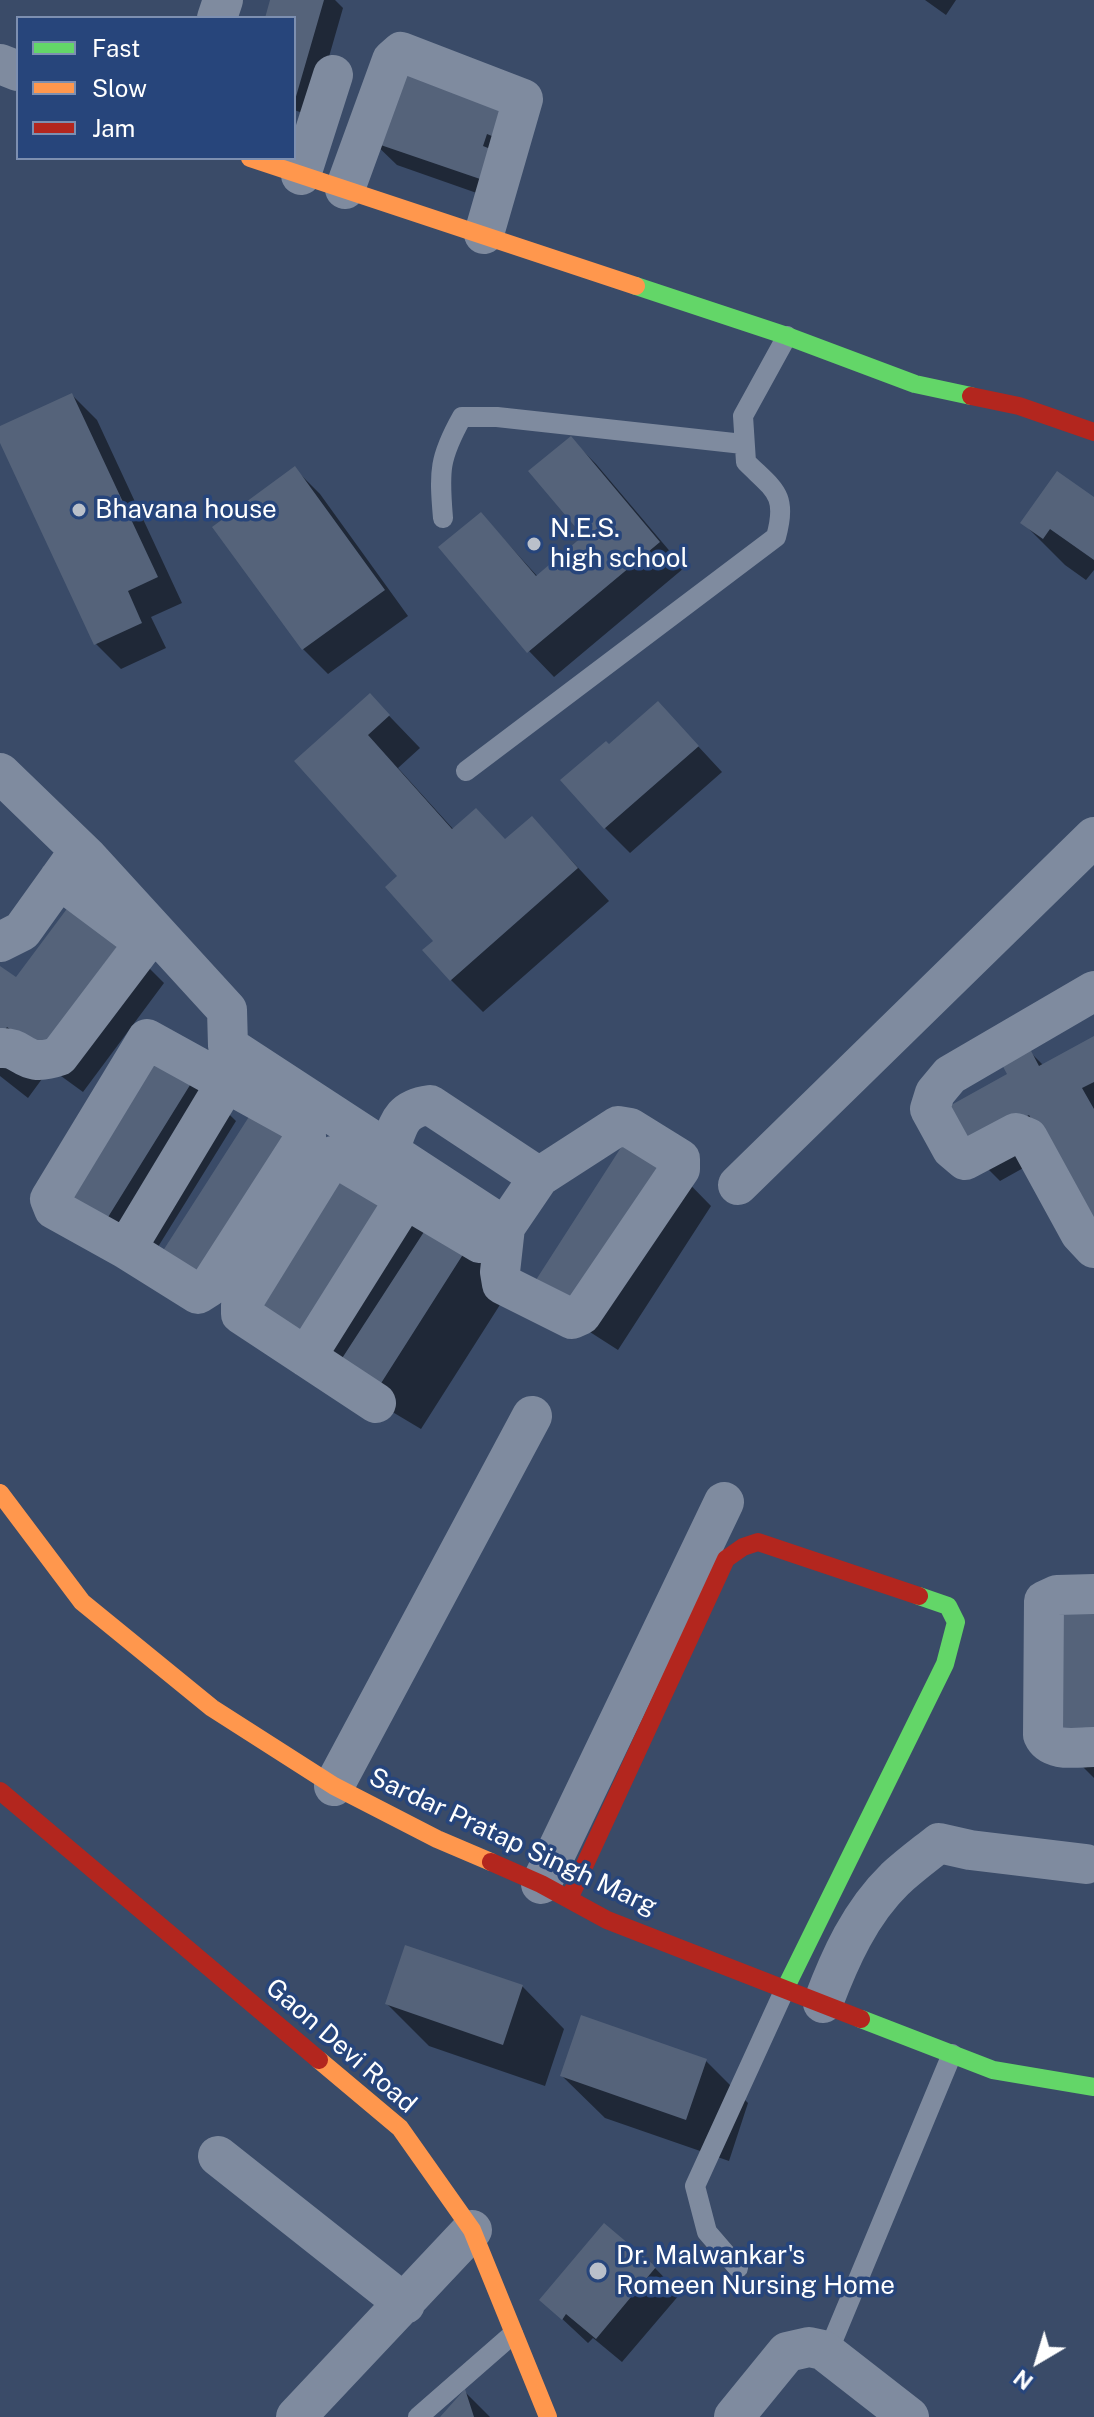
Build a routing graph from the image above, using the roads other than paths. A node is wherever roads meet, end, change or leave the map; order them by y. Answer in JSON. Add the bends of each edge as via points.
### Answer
{"nodes":[{"id":1,"x":333,"y":75,"type":"dead end"},
{"id":2,"x":256,"y":160,"type":"edge"},
{"id":3,"x":301,"y":175,"type":"junction"},
{"id":4,"x":345,"y":189,"type":"junction"},
{"id":5,"x":484,"y":234,"type":"junction"},
{"id":6,"x":787,"y":336,"type":"junction"},
{"id":7,"x":1091,"y":425,"type":"edge"},
{"id":8,"x":743,"y":444,"type":"junction"},
{"id":9,"x":443,"y":518,"type":"dead end"},
{"id":10,"x":466,"y":771,"type":"dead end"},
{"id":11,"x":0,"y":773,"type":"edge"},
{"id":12,"x":1094,"y":837,"type":"edge"},
{"id":13,"x":69,"y":865,"type":"junction"},
{"id":14,"x":0,"y":942,"type":"edge"},
{"id":15,"x":1094,"y":991,"type":"edge"},
{"id":16,"x":0,"y":1048,"type":"edge"},
{"id":17,"x":227,"y":1064,"type":"junction"},
{"id":18,"x":389,"y":1151,"type":"junction"},
{"id":19,"x":539,"y":1177,"type":"junction"},
{"id":20,"x":413,"y":1185,"type":"junction"},
{"id":21,"x":738,"y":1185,"type":"dead end"},
{"id":22,"x":492,"y":1235,"type":"junction"},
{"id":23,"x":1094,"y":1248,"type":"edge"},
{"id":24,"x":126,"y":1249,"type":"junction"},
{"id":25,"x":306,"y":1357,"type":"junction"},
{"id":26,"x":376,"y":1403,"type":"dead end"},
{"id":27,"x":532,"y":1416,"type":"dead end"},
{"id":28,"x":0,"y":1493,"type":"edge"},
{"id":29,"x":724,"y":1502,"type":"dead end"},
{"id":30,"x":1094,"y":1594,"type":"edge"},
{"id":31,"x":1094,"y":1747,"type":"edge"},
{"id":32,"x":334,"y":1786,"type":"junction"},
{"id":33,"x":0,"y":1791,"type":"edge"},
{"id":34,"x":1086,"y":1864,"type":"dead end"},
{"id":35,"x":555,"y":1892,"type":"junction"},
{"id":36,"x":884,"y":1934,"type":"dead end"},
{"id":37,"x":785,"y":1989,"type":"junction"},
{"id":38,"x":834,"y":2008,"type":"junction"},
{"id":39,"x":952,"y":2054,"type":"junction"},
{"id":40,"x":1094,"y":2087,"type":"edge"},
{"id":41,"x":218,"y":2156,"type":"dead end"},
{"id":42,"x":472,"y":2230,"type":"junction"},
{"id":43,"x":738,"y":2268,"type":"dead end"},
{"id":44,"x":405,"y":2304,"type":"junction"},
{"id":45,"x":513,"y":2334,"type":"junction"},
{"id":46,"x":833,"y":2340,"type":"dead end"},
{"id":47,"x":296,"y":2417,"type":"edge"},
{"id":48,"x":418,"y":2417,"type":"edge"},
{"id":49,"x":548,"y":2417,"type":"edge"},
{"id":50,"x":734,"y":2417,"type":"edge"},
{"id":51,"x":909,"y":2417,"type":"edge"}],
"edges":[{"from":1,"to":3,"type":"street"},
{"from":2,"to":3,"type":"street"},
{"from":3,"to":4,"type":"street"},
{"from":4,"to":5,"type":"street"},
{"from":4,"to":5,"type":"street","via":[[392,60],[401,52],[523,99]]},
{"from":5,"to":6,"type":"street"},
{"from":6,"to":7,"type":"street","via":[[915,384]]},
{"from":6,"to":8,"type":"lane","via":[[743,416]]},
{"from":8,"to":9,"type":"lane","via":[[462,417],[445,449],[440,482]]},
{"from":8,"to":10,"type":"lane","via":[[746,462],[778,494],[782,515],[776,537]]},
{"from":11,"to":13,"type":"street"},
{"from":12,"to":21,"type":"street"},
{"from":13,"to":14,"type":"street","via":[[22,931]]},
{"from":13,"to":16,"type":"street","via":[[143,945],[59,1056],[29,1060]]},
{"from":13,"to":17,"type":"street","via":[[227,1010]]},
{"from":15,"to":23,"type":"street","via":[[950,1075],[930,1109],[952,1149],[965,1160],[1016,1133],[1028,1138],[1080,1233]]},
{"from":17,"to":18,"type":"street"},
{"from":17,"to":24,"type":"street"},
{"from":17,"to":24,"type":"street","via":[[147,1039],[50,1199],[54,1209]]},
{"from":17,"to":24,"type":"street","via":[[301,1124],[306,1136],[209,1287],[198,1294]]},
{"from":18,"to":19,"type":"street","via":[[402,1117],[413,1107],[430,1105]]},
{"from":18,"to":20,"type":"street"},
{"from":19,"to":22,"type":"street"},
{"from":19,"to":22,"type":"street","via":[[618,1126],[680,1159],[673,1182],[581,1315],[572,1319],[502,1284]]},
{"from":20,"to":22,"type":"street"},
{"from":20,"to":25,"type":"street"},
{"from":20,"to":25,"type":"street","via":[[333,1156],[241,1305],[241,1314]]},
{"from":25,"to":26,"type":"street"},
{"from":27,"to":32,"type":"street"},
{"from":28,"to":32,"type":"street","name":"Sardar Pratap Singh Marg","via":[[82,1602],[212,1708]]},
{"from":29,"to":35,"type":"street"},
{"from":30,"to":31,"type":"street","via":[[1057,1595],[1044,1601],[1043,1720],[1043,1735],[1056,1747]]},
{"from":32,"to":35,"type":"street","name":"Sardar Pratap Singh Marg"},
{"from":33,"to":42,"type":"street","name":"Gaon Devi Road","via":[[400,2128]]},
{"from":34,"to":38,"type":"street","via":[[939,1843],[894,1880],[859,1925],[837,1967]]},
{"from":35,"to":37,"type":"street","name":"Sardar Pratap Singh Marg","via":[[607,1920]]},
{"from":35,"to":37,"type":"street","via":[[726,1559],[758,1542],[948,1606],[956,1622],[945,1664]]},
{"from":36,"to":38,"type":"street"},
{"from":37,"to":38,"type":"street","name":"Sardar Pratap Singh Marg"},
{"from":37,"to":43,"type":"lane","via":[[695,2186],[707,2232]]},
{"from":38,"to":39,"type":"street","name":"Sardar Pratap Singh Marg"},
{"from":39,"to":40,"type":"street","name":"Sardar Pratap Singh Marg","via":[[993,2070]]},
{"from":39,"to":46,"type":"lane"},
{"from":41,"to":44,"type":"street"},
{"from":42,"to":44,"type":"street"},
{"from":42,"to":45,"type":"street","name":"Gaon Devi Road"},
{"from":44,"to":47,"type":"street"},
{"from":45,"to":48,"type":"lane"},
{"from":45,"to":49,"type":"street","name":"Gaon Devi Road"},
{"from":50,"to":51,"type":"street","via":[[787,2352],[809,2347],[823,2350]]}]}
